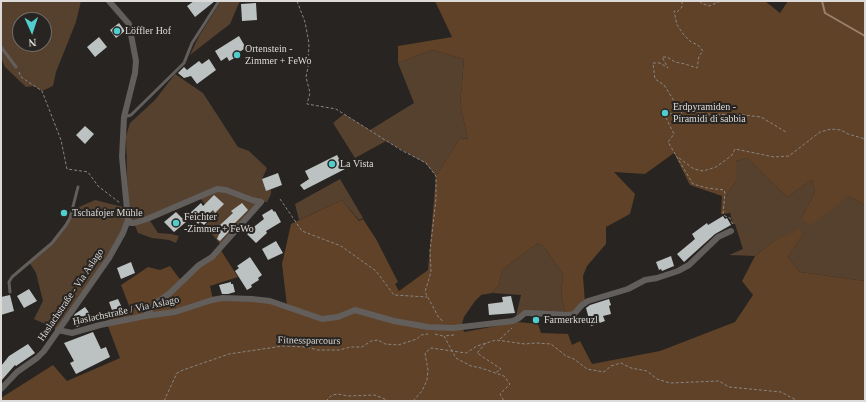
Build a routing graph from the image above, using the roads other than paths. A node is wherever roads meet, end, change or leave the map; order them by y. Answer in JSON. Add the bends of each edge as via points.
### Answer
{"nodes":[{"id":1,"x":109,"y":1,"type":"edge"},
{"id":2,"x":219,"y":1,"type":"edge"},
{"id":3,"x":1,"y":47,"type":"edge"},
{"id":4,"x":16,"y":67,"type":"road end"},
{"id":5,"x":124,"y":117,"type":"junction"},
{"id":6,"x":78,"y":188,"type":"dead end"},
{"id":7,"x":128,"y":220,"type":"junction"},
{"id":8,"x":731,"y":231,"type":"road end"},
{"id":9,"x":10,"y":292,"type":"dead end"},
{"id":10,"x":145,"y":316,"type":"junction"},
{"id":11,"x":58,"y":330,"type":"junction"},
{"id":12,"x":1,"y":389,"type":"edge"}],
"edges":[{"from":1,"to":5,"type":"street","name":"Haslachstraße - Via Aslago","via":[[129,24],[136,61]]},
{"from":2,"to":5,"type":"lane","via":[[192,43],[184,63],[131,115]]},
{"from":3,"to":4,"type":"lane"},
{"from":5,"to":7,"type":"street","name":"Haslachstraße - Via Aslago","via":[[122,157]]},
{"from":6,"to":9,"type":"lane","via":[[66,225],[52,243],[12,277],[9,282]]},
{"from":7,"to":10,"type":"street","via":[[134,223],[147,219],[217,188],[261,202],[212,257],[199,264]]},
{"from":7,"to":11,"type":"street","name":"Haslachstraße - Via Aslago","via":[[109,258]]},
{"from":8,"to":10,"type":"street","name":"Haslachstraße / Via Aslago","via":[[718,237],[689,265],[678,271],[588,301],[574,314],[569,315],[536,312],[525,314],[513,321],[453,328],[428,327],[355,310],[338,317],[322,319],[270,301],[223,298],[176,312]]},
{"from":10,"to":11,"type":"street","name":"Haslachstraße / Via Aslago","via":[[72,333]]},
{"from":11,"to":12,"type":"street","name":"Haslachstraße - Via Aslago","via":[[41,355],[17,372]]}]}
